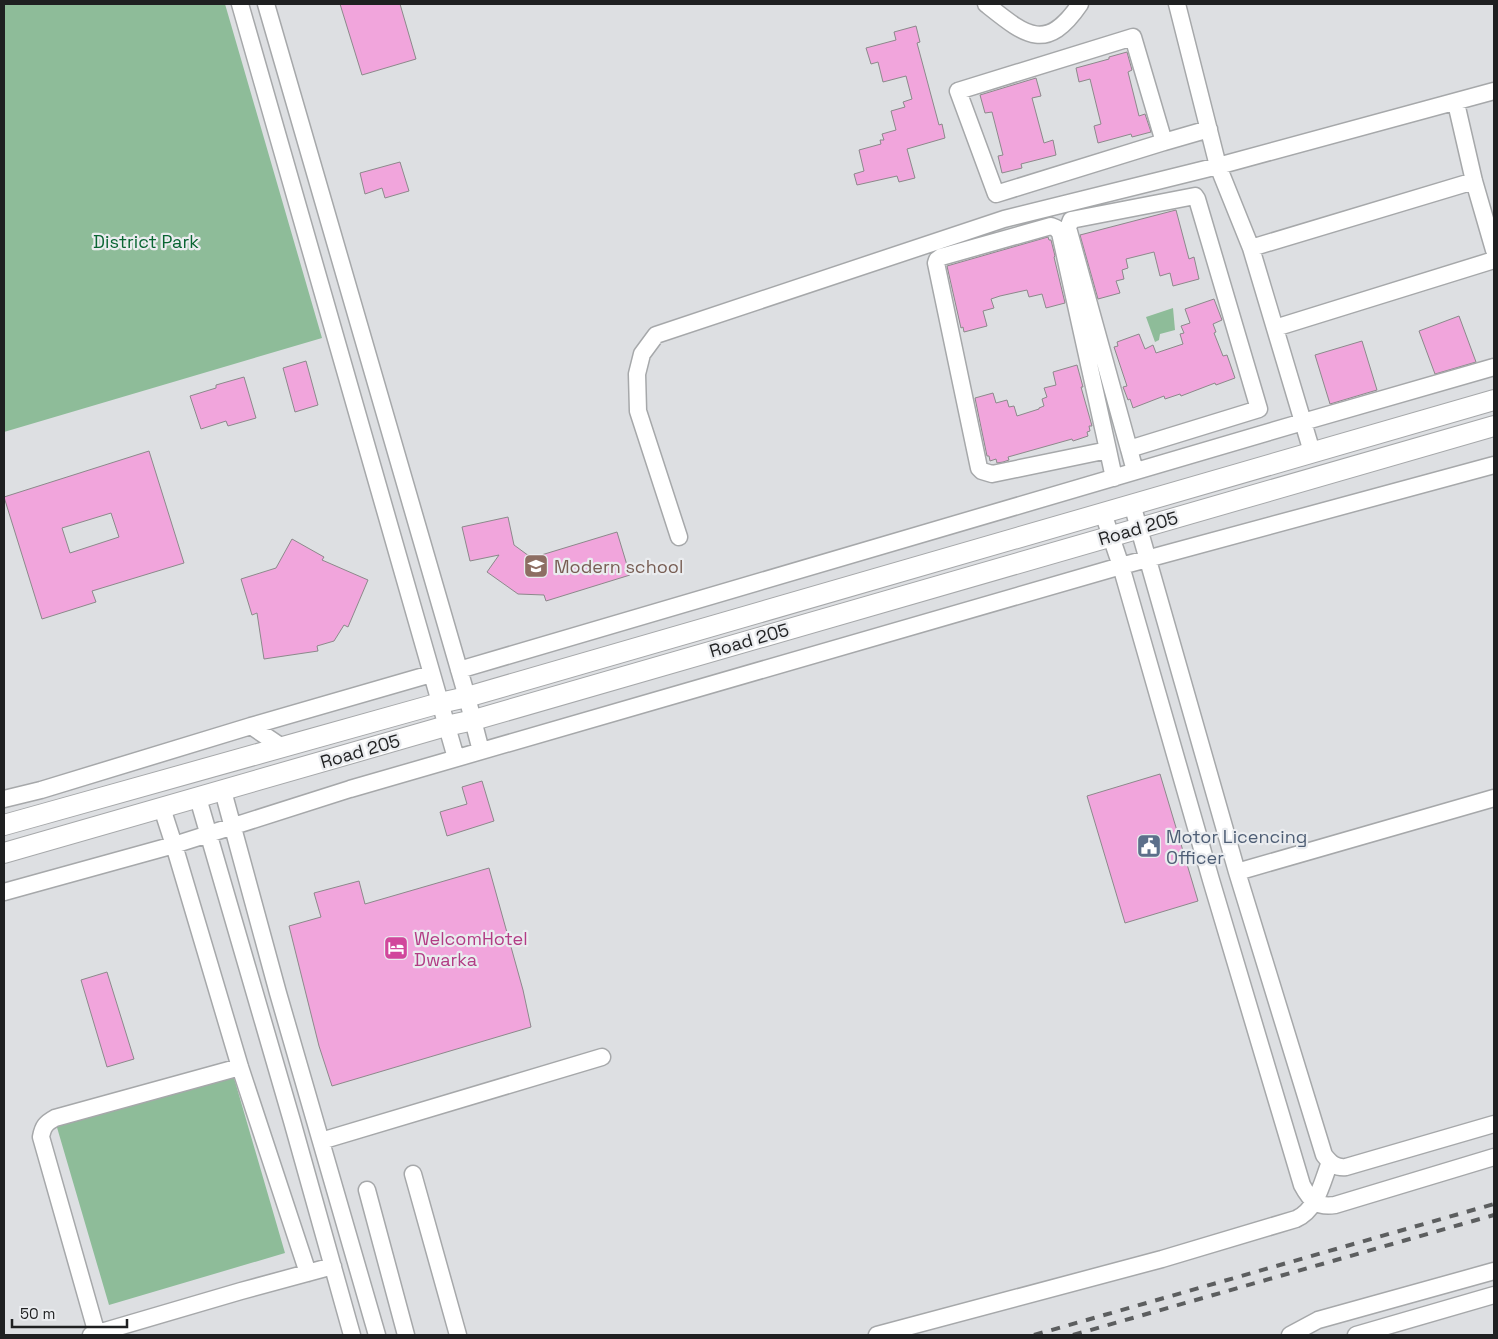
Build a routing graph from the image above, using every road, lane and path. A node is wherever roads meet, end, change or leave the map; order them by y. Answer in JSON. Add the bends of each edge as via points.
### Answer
{"nodes":[{"id":1,"x":240,"y":4,"type":"edge"},
{"id":2,"x":266,"y":4,"type":"edge"},
{"id":3,"x":986,"y":4,"type":"edge"},
{"id":4,"x":1080,"y":4,"type":"edge"},
{"id":5,"x":1177,"y":4,"type":"edge"},
{"id":6,"x":1494,"y":92,"type":"edge"},
{"id":7,"x":1456,"y":103,"type":"junction"},
{"id":8,"x":1209,"y":129,"type":"junction"},
{"id":9,"x":1164,"y":142,"type":"junction"},
{"id":10,"x":1218,"y":166,"type":"junction"},
{"id":11,"x":1474,"y":181,"type":"junction"},
{"id":12,"x":1251,"y":248,"type":"junction"},
{"id":13,"x":1494,"y":250,"type":"edge"},
{"id":14,"x":1494,"y":260,"type":"edge"},
{"id":15,"x":1275,"y":328,"type":"junction"},
{"id":16,"x":1494,"y":367,"type":"edge"},
{"id":17,"x":1494,"y":400,"type":"edge"},
{"id":18,"x":1303,"y":422,"type":"junction"},
{"id":19,"x":1494,"y":426,"type":"edge"},
{"id":20,"x":1129,"y":449,"type":"junction"},
{"id":21,"x":1108,"y":450,"type":"junction"},
{"id":22,"x":1312,"y":452,"type":"junction"},
{"id":23,"x":1494,"y":465,"type":"edge"},
{"id":24,"x":1135,"y":471,"type":"junction"},
{"id":25,"x":1114,"y":478,"type":"junction"},
{"id":26,"x":1132,"y":504,"type":"junction"},
{"id":27,"x":1103,"y":512,"type":"junction"},
{"id":28,"x":1138,"y":528,"type":"junction"},
{"id":29,"x":1110,"y":536,"type":"junction"},
{"id":30,"x":679,"y":537,"type":"dead end"},
{"id":31,"x":1147,"y":559,"type":"junction"},
{"id":32,"x":1121,"y":566,"type":"junction"},
{"id":33,"x":460,"y":670,"type":"junction"},
{"id":34,"x":431,"y":674,"type":"junction"},
{"id":35,"x":467,"y":696,"type":"junction"},
{"id":36,"x":440,"y":703,"type":"junction"},
{"id":37,"x":474,"y":720,"type":"junction"},
{"id":38,"x":251,"y":726,"type":"junction"},
{"id":39,"x":446,"y":726,"type":"junction"},
{"id":40,"x":282,"y":747,"type":"junction"},
{"id":41,"x":481,"y":751,"type":"junction"},
{"id":42,"x":456,"y":758,"type":"junction"},
{"id":43,"x":223,"y":791,"type":"junction"},
{"id":44,"x":198,"y":798,"type":"junction"},
{"id":45,"x":1494,"y":798,"type":"edge"},
{"id":46,"x":4,"y":799,"type":"edge"},
{"id":47,"x":162,"y":808,"type":"junction"},
{"id":48,"x":233,"y":825,"type":"junction"},
{"id":49,"x":4,"y":826,"type":"edge"},
{"id":50,"x":208,"y":835,"type":"junction"},
{"id":51,"x":174,"y":845,"type":"junction"},
{"id":52,"x":4,"y":853,"type":"edge"},
{"id":53,"x":1237,"y":872,"type":"junction"},
{"id":54,"x":4,"y":892,"type":"edge"},
{"id":55,"x":602,"y":1056,"type":"dead end"},
{"id":56,"x":240,"y":1067,"type":"junction"},
{"id":57,"x":1494,"y":1124,"type":"edge"},
{"id":58,"x":320,"y":1141,"type":"junction"},
{"id":59,"x":1494,"y":1157,"type":"edge"},
{"id":60,"x":1330,"y":1162,"type":"junction"},
{"id":61,"x":413,"y":1174,"type":"dead end"},
{"id":62,"x":367,"y":1190,"type":"dead end"},
{"id":63,"x":1314,"y":1202,"type":"junction"},
{"id":64,"x":333,"y":1266,"type":"junction"},
{"id":65,"x":1494,"y":1271,"type":"edge"},
{"id":66,"x":308,"y":1273,"type":"junction"},
{"id":67,"x":1494,"y":1295,"type":"edge"},
{"id":68,"x":94,"y":1334,"type":"edge"},
{"id":69,"x":352,"y":1335,"type":"edge"},
{"id":70,"x":377,"y":1335,"type":"edge"},
{"id":71,"x":406,"y":1335,"type":"edge"},
{"id":72,"x":458,"y":1335,"type":"edge"},
{"id":73,"x":877,"y":1335,"type":"edge"},
{"id":74,"x":1290,"y":1335,"type":"edge"},
{"id":75,"x":1356,"y":1335,"type":"edge"}],
"edges":[{"from":1,"to":34,"type":"street"},
{"from":2,"to":33,"type":"street"},
{"from":3,"to":4,"type":"street","via":[[1036,36],[1061,27]]},
{"from":5,"to":8,"type":"street"},
{"from":6,"to":7,"type":"street"},
{"from":7,"to":10,"type":"street"},
{"from":7,"to":11,"type":"street"},
{"from":8,"to":9,"type":"street"},
{"from":8,"to":10,"type":"street"},
{"from":9,"to":9,"type":"street","via":[[996,194],[958,91],[1133,37]]},
{"from":10,"to":12,"type":"street"},
{"from":10,"to":30,"type":"street","via":[[1004,220],[656,335],[642,354],[637,374],[638,411]]},
{"from":11,"to":12,"type":"street"},
{"from":11,"to":13,"type":"street"},
{"from":12,"to":15,"type":"street"},
{"from":14,"to":15,"type":"street"},
{"from":15,"to":18,"type":"street"},
{"from":16,"to":18,"type":"street"},
{"from":17,"to":22,"type":"main road","name":"Road 205"},
{"from":18,"to":22,"type":"street"},
{"from":18,"to":24,"type":"street"},
{"from":19,"to":28,"type":"main road","name":"Road 205"},
{"from":20,"to":20,"type":"street","via":[[1259,409],[1195,196],[1071,220],[1068,224]]},
{"from":20,"to":24,"type":"street"},
{"from":21,"to":21,"type":"street","via":[[1060,233],[1056,228],[1051,226],[937,260],[979,468],[992,474]]},
{"from":21,"to":25,"type":"street"},
{"from":22,"to":26,"type":"main road","name":"Road 205"},
{"from":23,"to":31,"type":"street"},
{"from":24,"to":25,"type":"street"},
{"from":25,"to":33,"type":"street"},
{"from":26,"to":27,"type":"main road","name":"Road 205"},
{"from":26,"to":28,"type":"street"},
{"from":27,"to":29,"type":"street"},
{"from":27,"to":35,"type":"main road","name":"Road 205"},
{"from":28,"to":29,"type":"main road","name":"Road 205"},
{"from":28,"to":31,"type":"street"},
{"from":29,"to":32,"type":"street"},
{"from":29,"to":37,"type":"main road","name":"Road 205"},
{"from":31,"to":32,"type":"street"},
{"from":31,"to":53,"type":"street"},
{"from":32,"to":41,"type":"street"},
{"from":32,"to":63,"type":"street","via":[[1302,1185]]},
{"from":33,"to":35,"type":"street"},
{"from":34,"to":36,"type":"street"},
{"from":34,"to":38,"type":"street"},
{"from":35,"to":36,"type":"main road","name":"Road 205"},
{"from":35,"to":37,"type":"street"},
{"from":36,"to":39,"type":"street"},
{"from":36,"to":40,"type":"main road","name":"Road 205"},
{"from":37,"to":39,"type":"main road","name":"Road 205"},
{"from":37,"to":41,"type":"street"},
{"from":38,"to":40,"type":"street"},
{"from":38,"to":46,"type":"street"},
{"from":39,"to":42,"type":"street"},
{"from":39,"to":43,"type":"main road","name":"Road 205"},
{"from":40,"to":49,"type":"main road","name":"Road 205"},
{"from":41,"to":42,"type":"street"},
{"from":42,"to":48,"type":"street"},
{"from":43,"to":44,"type":"main road","name":"Road 205"},
{"from":43,"to":48,"type":"street"},
{"from":44,"to":47,"type":"main road","name":"Road 205"},
{"from":44,"to":50,"type":"street"},
{"from":45,"to":53,"type":"street"},
{"from":47,"to":51,"type":"street"},
{"from":47,"to":52,"type":"main road","name":"Road 205"},
{"from":48,"to":50,"type":"street"},
{"from":48,"to":58,"type":"street"},
{"from":50,"to":51,"type":"street"},
{"from":50,"to":64,"type":"street"},
{"from":51,"to":54,"type":"street"},
{"from":51,"to":56,"type":"street"},
{"from":53,"to":60,"type":"street","via":[[1322,1149]]},
{"from":55,"to":58,"type":"street"},
{"from":56,"to":66,"type":"street"},
{"from":56,"to":68,"type":"street","via":[[55,1118],[43,1128],[41,1136]]},
{"from":57,"to":60,"type":"street","via":[[1346,1167],[1338,1168]]},
{"from":58,"to":70,"type":"street"},
{"from":59,"to":63,"type":"street","via":[[1334,1204],[1326,1206]]},
{"from":60,"to":63,"type":"street"},
{"from":61,"to":72,"type":"street"},
{"from":62,"to":71,"type":"street"},
{"from":63,"to":73,"type":"street","via":[[1304,1215],[1268,1228]]},
{"from":64,"to":66,"type":"street"},
{"from":64,"to":69,"type":"street"},
{"from":65,"to":74,"type":"street","via":[[1318,1320]]},
{"from":66,"to":68,"type":"street"},
{"from":67,"to":75,"type":"street"}]}
